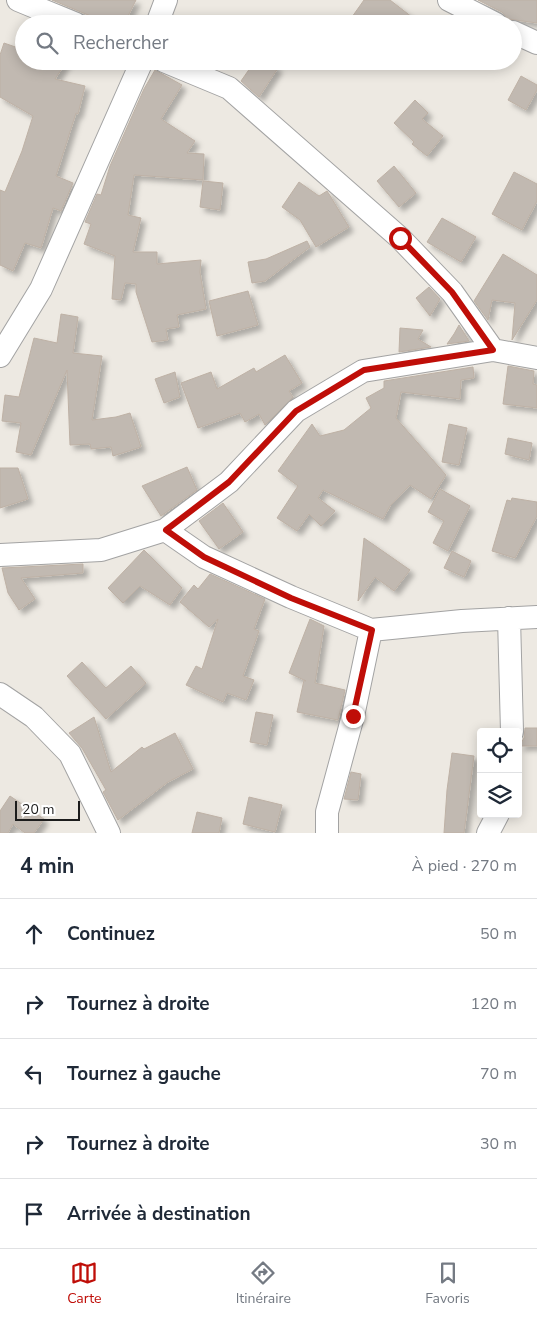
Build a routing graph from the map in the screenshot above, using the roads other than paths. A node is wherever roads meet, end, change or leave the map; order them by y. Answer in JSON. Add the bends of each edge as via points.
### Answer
{"nodes":[{"id":1,"x":18,"y":0,"type":"edge"},
{"id":2,"x":166,"y":0,"type":"edge"},
{"id":3,"x":448,"y":0,"type":"edge"},
{"id":4,"x":54,"y":15,"type":"edge"},
{"id":5,"x":160,"y":15,"type":"edge"},
{"id":6,"x":478,"y":15,"type":"edge"},
{"id":7,"x":522,"y":36,"type":"edge"},
{"id":8,"x":537,"y":43,"type":"edge"},
{"id":9,"x":138,"y":70,"type":"edge"},
{"id":10,"x":186,"y":70,"type":"edge"},
{"id":11,"x":493,"y":350,"type":"junction"},
{"id":12,"x":0,"y":356,"type":"edge"},
{"id":13,"x":537,"y":358,"type":"edge"},
{"id":14,"x":166,"y":530,"type":"junction"},
{"id":15,"x":0,"y":555,"type":"edge"},
{"id":16,"x":537,"y":617,"type":"edge"},
{"id":17,"x":509,"y":618,"type":"junction"},
{"id":18,"x":372,"y":630,"type":"junction"},
{"id":19,"x":0,"y":694,"type":"edge"},
{"id":20,"x":512,"y":728,"type":"edge"},
{"id":21,"x":496,"y":818,"type":"edge"},
{"id":22,"x":109,"y":833,"type":"edge"},
{"id":23,"x":327,"y":833,"type":"edge"},
{"id":24,"x":488,"y":833,"type":"edge"}],
"edges":[{"from":1,"to":4,"type":"street"},
{"from":2,"to":5,"type":"street"},
{"from":3,"to":6,"type":"street"},
{"from":7,"to":8,"type":"street"},
{"from":9,"to":12,"type":"street","via":[[41,289]]},
{"from":10,"to":11,"type":"street","via":[[229,88],[400,238],[452,292]]},
{"from":11,"to":13,"type":"street"},
{"from":11,"to":14,"type":"street","via":[[364,370],[296,411],[229,482]]},
{"from":14,"to":15,"type":"street","via":[[101,550]]},
{"from":14,"to":18,"type":"street","via":[[204,557],[291,598]]},
{"from":16,"to":17,"type":"street"},
{"from":17,"to":18,"type":"street"},
{"from":17,"to":20,"type":"street"},
{"from":18,"to":23,"type":"street","via":[[327,812]]},
{"from":19,"to":22,"type":"street","via":[[34,717],[70,754]]},
{"from":21,"to":24,"type":"street"}]}
